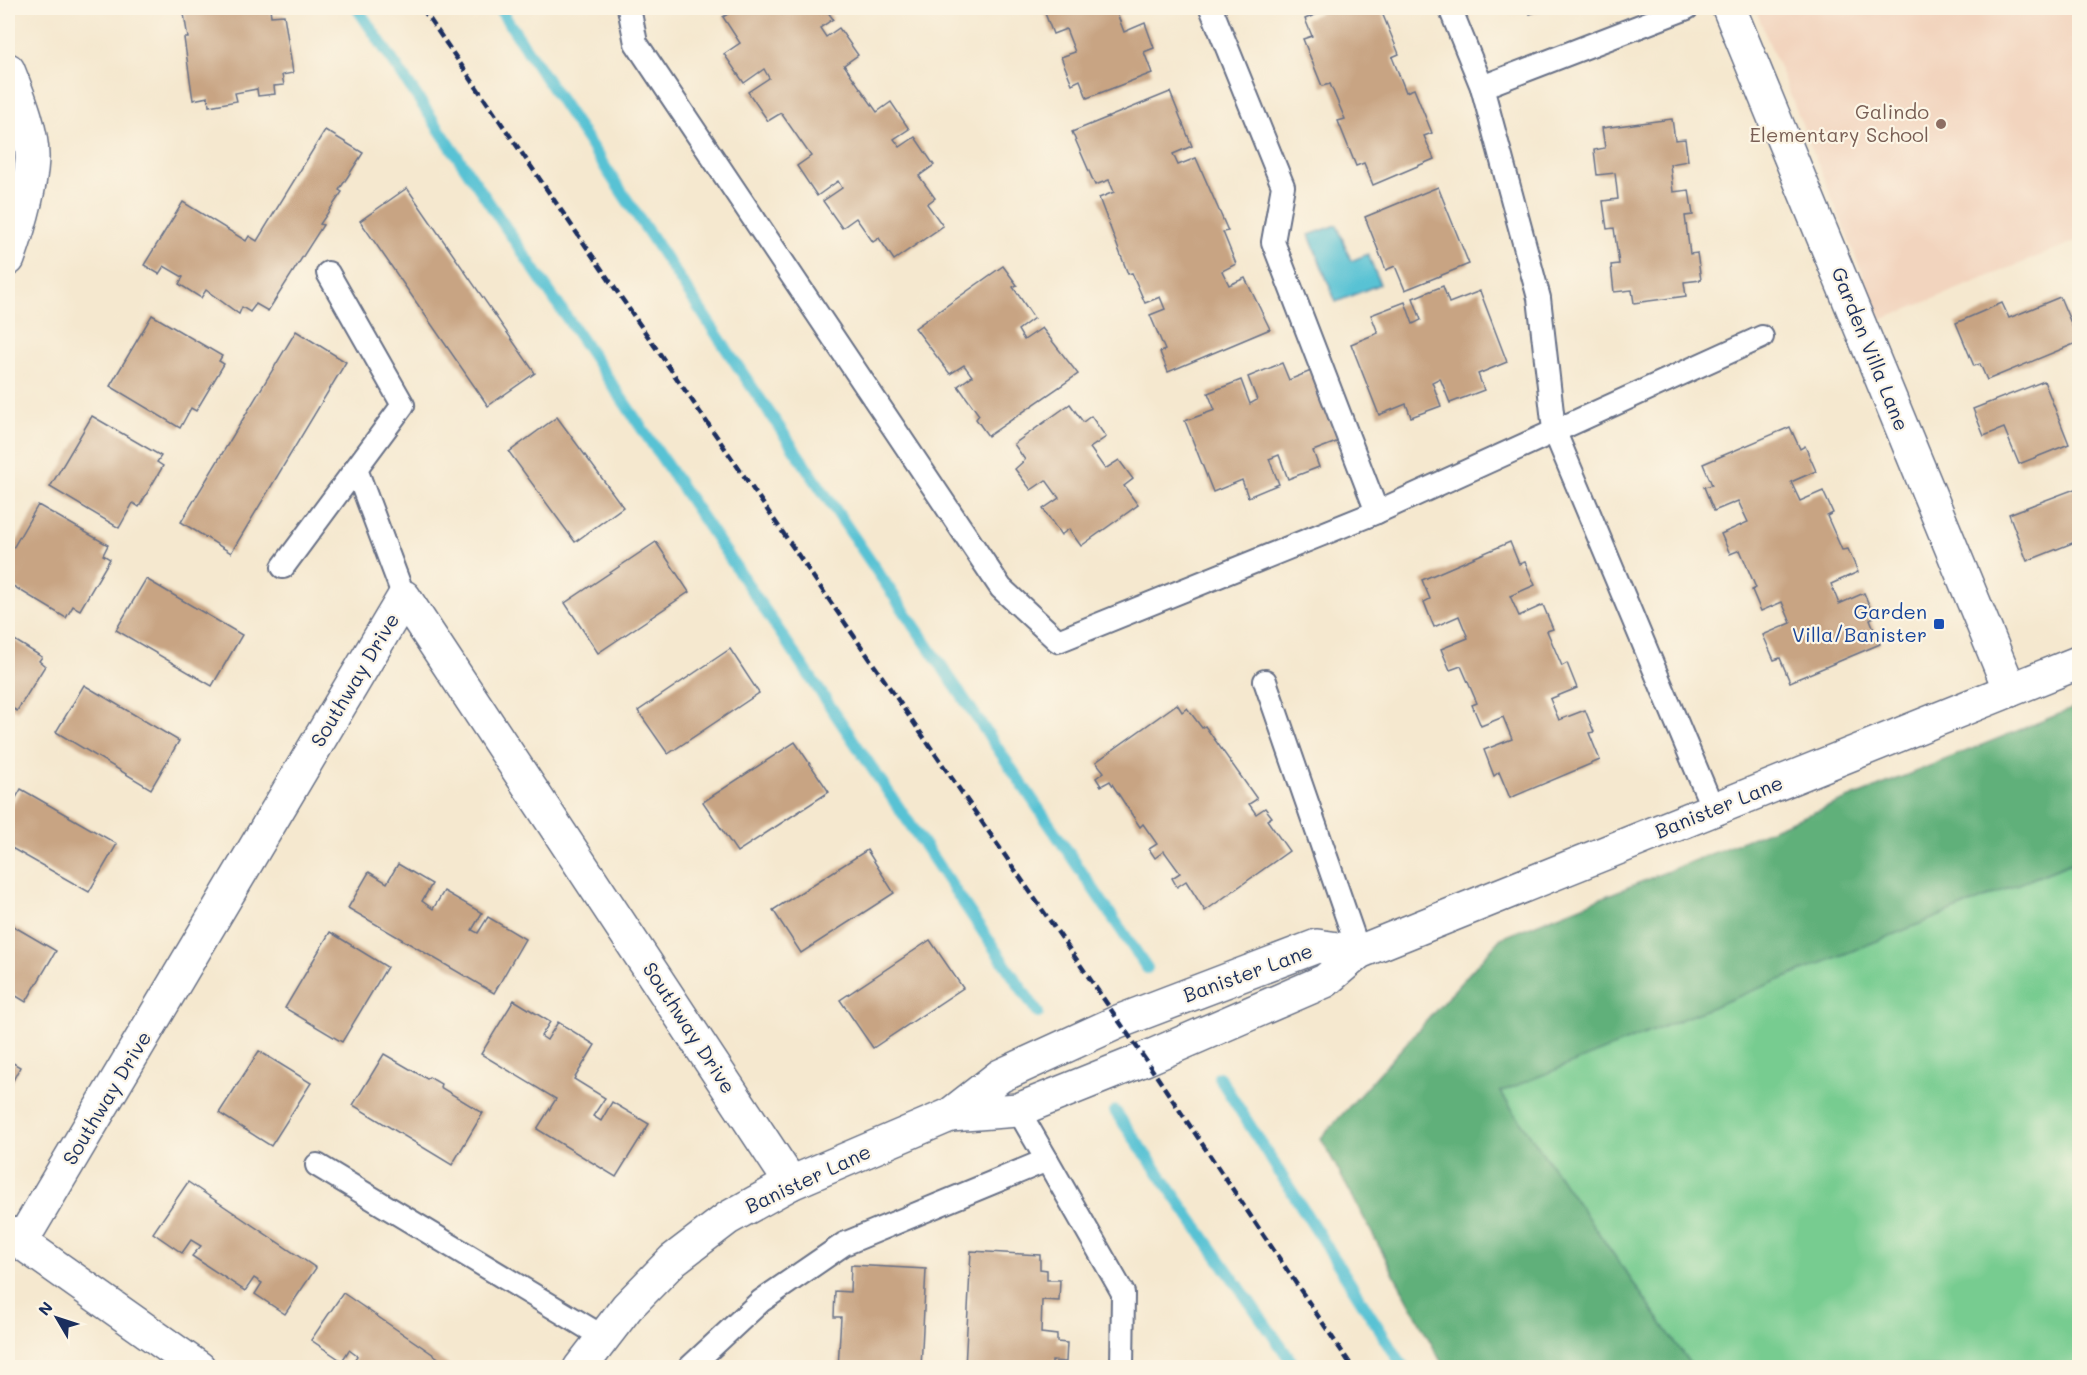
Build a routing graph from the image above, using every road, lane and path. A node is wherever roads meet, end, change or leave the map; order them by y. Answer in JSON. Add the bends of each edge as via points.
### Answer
{"nodes":[{"id":1,"x":629,"y":8,"type":"edge"},
{"id":2,"x":1211,"y":8,"type":"edge"},
{"id":3,"x":1450,"y":8,"type":"edge"},
{"id":4,"x":1687,"y":8,"type":"edge"},
{"id":5,"x":1729,"y":8,"type":"edge"},
{"id":6,"x":8,"y":70,"type":"edge"},
{"id":7,"x":1482,"y":87,"type":"junction"},
{"id":8,"x":8,"y":259,"type":"edge"},
{"id":9,"x":328,"y":273,"type":"dead end"},
{"id":10,"x":1762,"y":337,"type":"dead end"},
{"id":11,"x":1554,"y":430,"type":"junction"},
{"id":12,"x":356,"y":469,"type":"junction"},
{"id":13,"x":1377,"y":512,"type":"junction"},
{"id":14,"x":283,"y":567,"type":"dead end"},
{"id":15,"x":404,"y":597,"type":"junction"},
{"id":16,"x":2079,"y":662,"type":"edge"},
{"id":17,"x":1265,"y":681,"type":"dead end"},
{"id":18,"x":2010,"y":690,"type":"junction"},
{"id":19,"x":1713,"y":809,"type":"junction"},
{"id":20,"x":1359,"y":952,"type":"junction"},
{"id":21,"x":1018,"y":1110,"type":"junction"},
{"id":22,"x":950,"y":1115,"type":"junction"},
{"id":23,"x":1047,"y":1160,"type":"junction"},
{"id":24,"x":317,"y":1166,"type":"dead end"},
{"id":25,"x":791,"y":1183,"type":"junction"},
{"id":26,"x":14,"y":1238,"type":"edge"},
{"id":27,"x":603,"y":1336,"type":"junction"},
{"id":28,"x":200,"y":1368,"type":"edge"},
{"id":29,"x":580,"y":1368,"type":"edge"},
{"id":30,"x":689,"y":1368,"type":"edge"},
{"id":31,"x":1122,"y":1368,"type":"edge"}],
"edges":[{"from":1,"to":13,"type":"lane","via":[[636,43],[1001,588],[1058,641]]},
{"from":2,"to":13,"type":"lane","via":[[1283,186],[1273,243]]},
{"from":3,"to":7,"type":"lane"},
{"from":4,"to":7,"type":"lane"},
{"from":5,"to":18,"type":"street","name":"Garden Villa Lane"},
{"from":6,"to":8,"type":"street","via":[[22,102],[32,158],[20,225]]},
{"from":7,"to":11,"type":"lane","via":[[1539,298]]},
{"from":9,"to":12,"type":"lane","via":[[403,405]]},
{"from":10,"to":11,"type":"lane"},
{"from":11,"to":13,"type":"lane"},
{"from":11,"to":19,"type":"lane"},
{"from":12,"to":14,"type":"lane"},
{"from":12,"to":15,"type":"lane"},
{"from":15,"to":25,"type":"street","name":"Southway Drive"},
{"from":15,"to":26,"type":"street","name":"Southway Drive"},
{"from":16,"to":18,"type":"street","name":"Banister Lane"},
{"from":17,"to":20,"type":"lane"},
{"from":18,"to":19,"type":"street","name":"Banister Lane"},
{"from":19,"to":20,"type":"street","name":"Banister Lane"},
{"from":20,"to":21,"type":"street","name":"Banister Lane","via":[[1325,981]]},
{"from":20,"to":22,"type":"street","name":"Banister Lane","via":[[1317,946],[1118,1022],[1000,1076]]},
{"from":21,"to":22,"type":"street","name":"Banister Lane"},
{"from":21,"to":23,"type":"lane"},
{"from":22,"to":25,"type":"street","name":"Banister Lane"},
{"from":23,"to":30,"type":"lane","via":[[844,1244],[761,1300]]},
{"from":23,"to":31,"type":"lane","via":[[1123,1293]]},
{"from":24,"to":27,"type":"lane"},
{"from":25,"to":27,"type":"street","name":"Banister Lane","via":[[728,1218],[673,1260]]},
{"from":26,"to":28,"type":"street"},
{"from":27,"to":29,"type":"street","name":"Banister Lane"}]}
